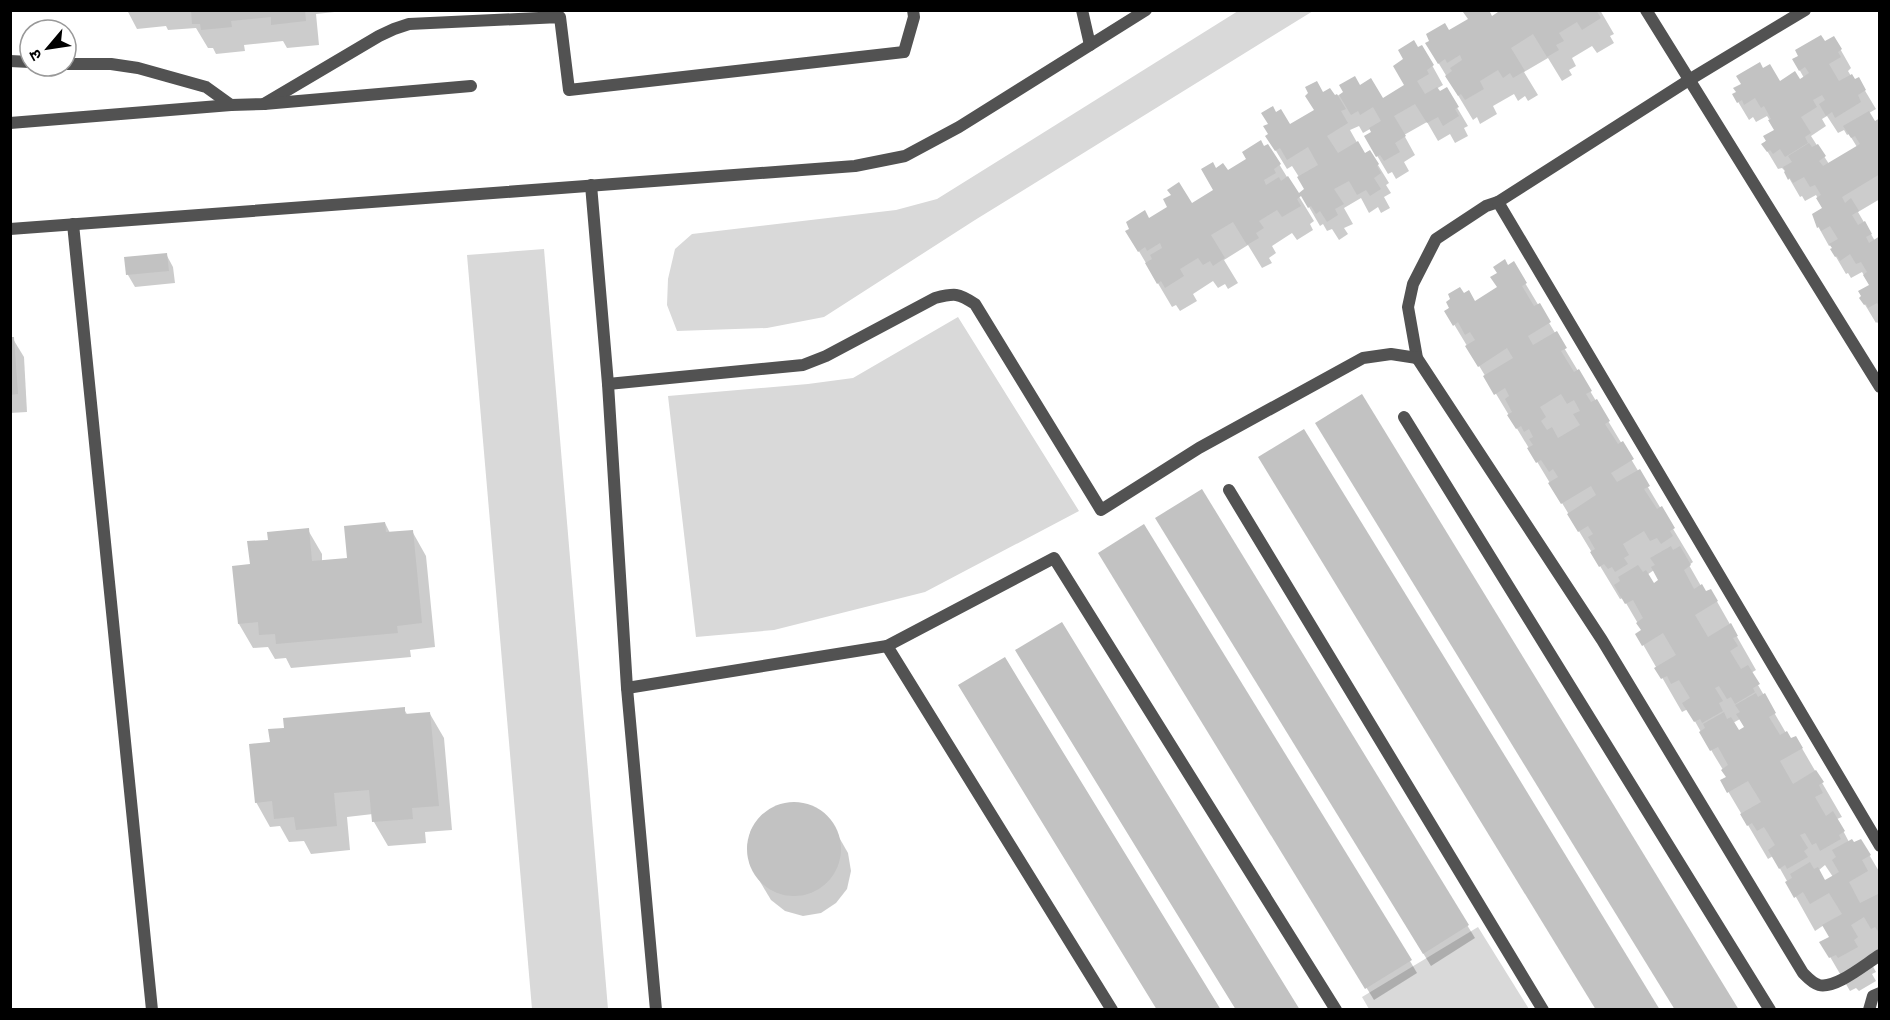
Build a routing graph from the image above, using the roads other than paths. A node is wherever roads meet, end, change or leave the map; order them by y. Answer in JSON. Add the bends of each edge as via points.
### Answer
{"nodes":[{"id":1,"x":913,"y":10,"type":"edge"},
{"id":2,"x":1082,"y":10,"type":"edge"},
{"id":3,"x":1146,"y":10,"type":"edge"},
{"id":4,"x":1646,"y":10,"type":"edge"},
{"id":5,"x":1805,"y":10,"type":"edge"},
{"id":6,"x":560,"y":14,"type":"edge"},
{"id":7,"x":1090,"y":45,"type":"junction"},
{"id":8,"x":78,"y":64,"type":"edge"},
{"id":9,"x":1689,"y":80,"type":"junction"},
{"id":10,"x":471,"y":86,"type":"dead end"},
{"id":11,"x":264,"y":104,"type":"junction"},
{"id":12,"x":231,"y":105,"type":"junction"},
{"id":13,"x":10,"y":123,"type":"edge"},
{"id":14,"x":591,"y":185,"type":"junction"},
{"id":15,"x":1498,"y":202,"type":"junction"},
{"id":16,"x":73,"y":224,"type":"junction"},
{"id":17,"x":10,"y":229,"type":"edge"},
{"id":18,"x":1417,"y":358,"type":"junction"},
{"id":19,"x":608,"y":384,"type":"junction"},
{"id":20,"x":1880,"y":387,"type":"edge"},
{"id":21,"x":1404,"y":417,"type":"dead end"},
{"id":22,"x":1229,"y":490,"type":"dead end"},
{"id":23,"x":887,"y":646,"type":"junction"},
{"id":24,"x":627,"y":688,"type":"junction"},
{"id":25,"x":1880,"y":846,"type":"edge"},
{"id":26,"x":1880,"y":955,"type":"edge"},
{"id":27,"x":1880,"y":993,"type":"edge"},
{"id":28,"x":152,"y":1010,"type":"edge"},
{"id":29,"x":656,"y":1010,"type":"edge"},
{"id":30,"x":1112,"y":1010,"type":"edge"},
{"id":31,"x":1336,"y":1010,"type":"edge"},
{"id":32,"x":1543,"y":1010,"type":"edge"},
{"id":33,"x":1770,"y":1010,"type":"edge"},
{"id":34,"x":1869,"y":1010,"type":"edge"}],
"edges":[{"from":1,"to":6,"type":"street","via":[[904,52],[569,90]]},
{"from":2,"to":7,"type":"street"},
{"from":3,"to":7,"type":"street"},
{"from":4,"to":9,"type":"street"},
{"from":5,"to":9,"type":"street"},
{"from":6,"to":11,"type":"street","via":[[409,24],[379,36]]},
{"from":7,"to":14,"type":"street","via":[[905,156],[855,166]]},
{"from":8,"to":12,"type":"street","via":[[138,68],[206,87]]},
{"from":9,"to":15,"type":"street"},
{"from":9,"to":20,"type":"street"},
{"from":10,"to":11,"type":"street"},
{"from":11,"to":12,"type":"street"},
{"from":12,"to":13,"type":"street"},
{"from":14,"to":16,"type":"street"},
{"from":14,"to":19,"type":"street"},
{"from":15,"to":18,"type":"street","via":[[1436,239],[1413,284],[1408,307]]},
{"from":15,"to":25,"type":"street"},
{"from":16,"to":17,"type":"street"},
{"from":16,"to":28,"type":"street"},
{"from":18,"to":19,"type":"street","via":[[1390,354],[1363,358],[1199,448],[1101,510],[975,304],[961,295],[935,298],[803,365]]},
{"from":18,"to":26,"type":"street","via":[[1602,640],[1803,973],[1821,986],[1833,984]]},
{"from":19,"to":24,"type":"street"},
{"from":21,"to":33,"type":"street"},
{"from":22,"to":32,"type":"street"},
{"from":23,"to":24,"type":"street"},
{"from":23,"to":30,"type":"street"},
{"from":23,"to":31,"type":"street","via":[[1054,558]]},
{"from":24,"to":29,"type":"street"},
{"from":27,"to":34,"type":"street","via":[[1873,996]]}]}
